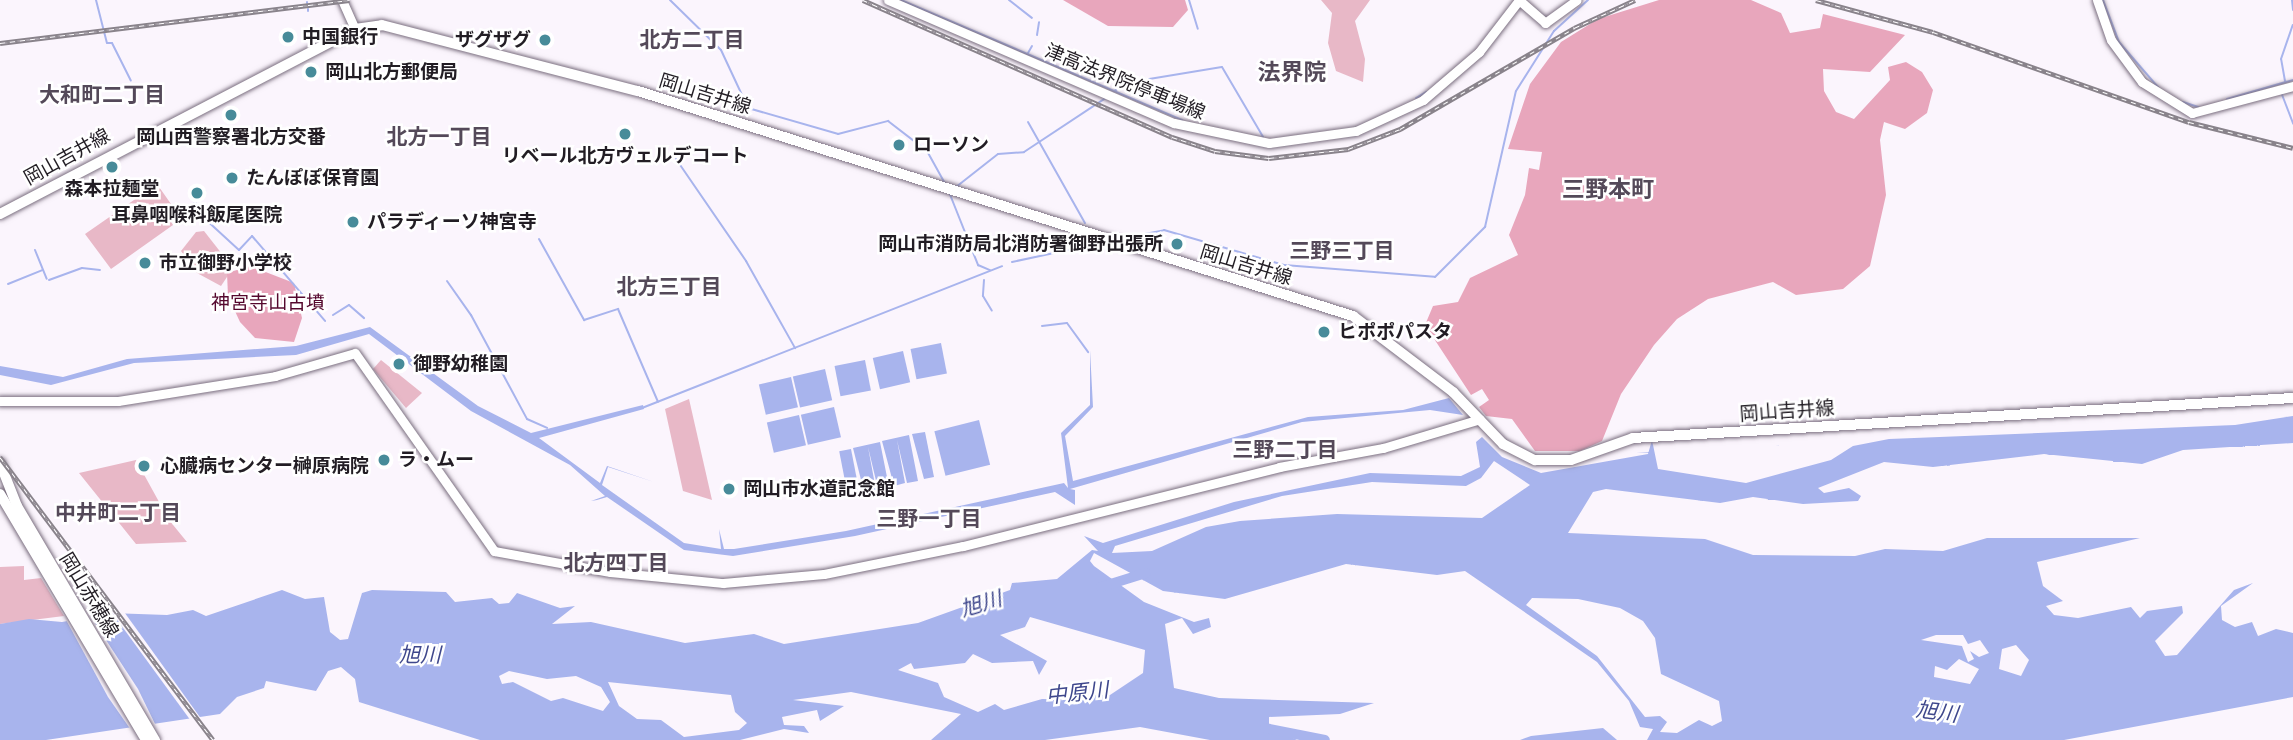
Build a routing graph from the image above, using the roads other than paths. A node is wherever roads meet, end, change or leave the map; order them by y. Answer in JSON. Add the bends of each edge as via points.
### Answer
{"nodes":[{"id":1,"x":342,"y":0,"type":"edge"},
{"id":2,"x":888,"y":0,"type":"edge"},
{"id":3,"x":1519,"y":0,"type":"edge"},
{"id":4,"x":1577,"y":0,"type":"edge"},
{"id":5,"x":2097,"y":0,"type":"edge"},
{"id":6,"x":355,"y":29,"type":"junction"},
{"id":7,"x":2293,"y":86,"type":"edge"},
{"id":8,"x":0,"y":214,"type":"edge"},
{"id":9,"x":2293,"y":398,"type":"edge"},
{"id":10,"x":0,"y":401,"type":"edge"},
{"id":11,"x":1480,"y":419,"type":"junction"},
{"id":12,"x":0,"y":463,"type":"edge"},
{"id":13,"x":0,"y":494,"type":"edge"},
{"id":14,"x":48,"y":568,"type":"junction"},
{"id":15,"x":146,"y":740,"type":"edge"},
{"id":16,"x":155,"y":740,"type":"edge"}],
"edges":[{"from":1,"to":6,"type":"street"},
{"from":2,"to":3,"type":"street","name":"津高法界院停車場線","via":[[1221,138],[1269,143],[1328,139],[1380,123],[1434,92],[1479,52]]},
{"from":3,"to":4,"type":"street","name":"津高法界院停車場線","via":[[1545,23]]},
{"from":5,"to":7,"type":"street","via":[[2111,40],[2142,82],[2192,113]]},
{"from":6,"to":8,"type":"main road","name":"岡山吉井線"},
{"from":6,"to":11,"type":"main road","name":"岡山吉井線","via":[[382,25],[592,79],[1353,316],[1374,328]]},
{"from":9,"to":11,"type":"main road","name":"岡山吉井線","via":[[1633,438],[1553,462],[1519,453]]},
{"from":10,"to":11,"type":"street","via":[[118,401],[275,376],[355,353],[494,551],[610,572],[723,583],[824,574],[963,546],[1279,467],[1423,438]]},
{"from":12,"to":14,"type":"main road","name":"岡山赤穂線"},
{"from":13,"to":14,"type":"main road","name":"岡山赤穂線"},
{"from":14,"to":15,"type":"main road","name":"岡山赤穂線"},
{"from":14,"to":16,"type":"main road","name":"岡山赤穂線"}]}
